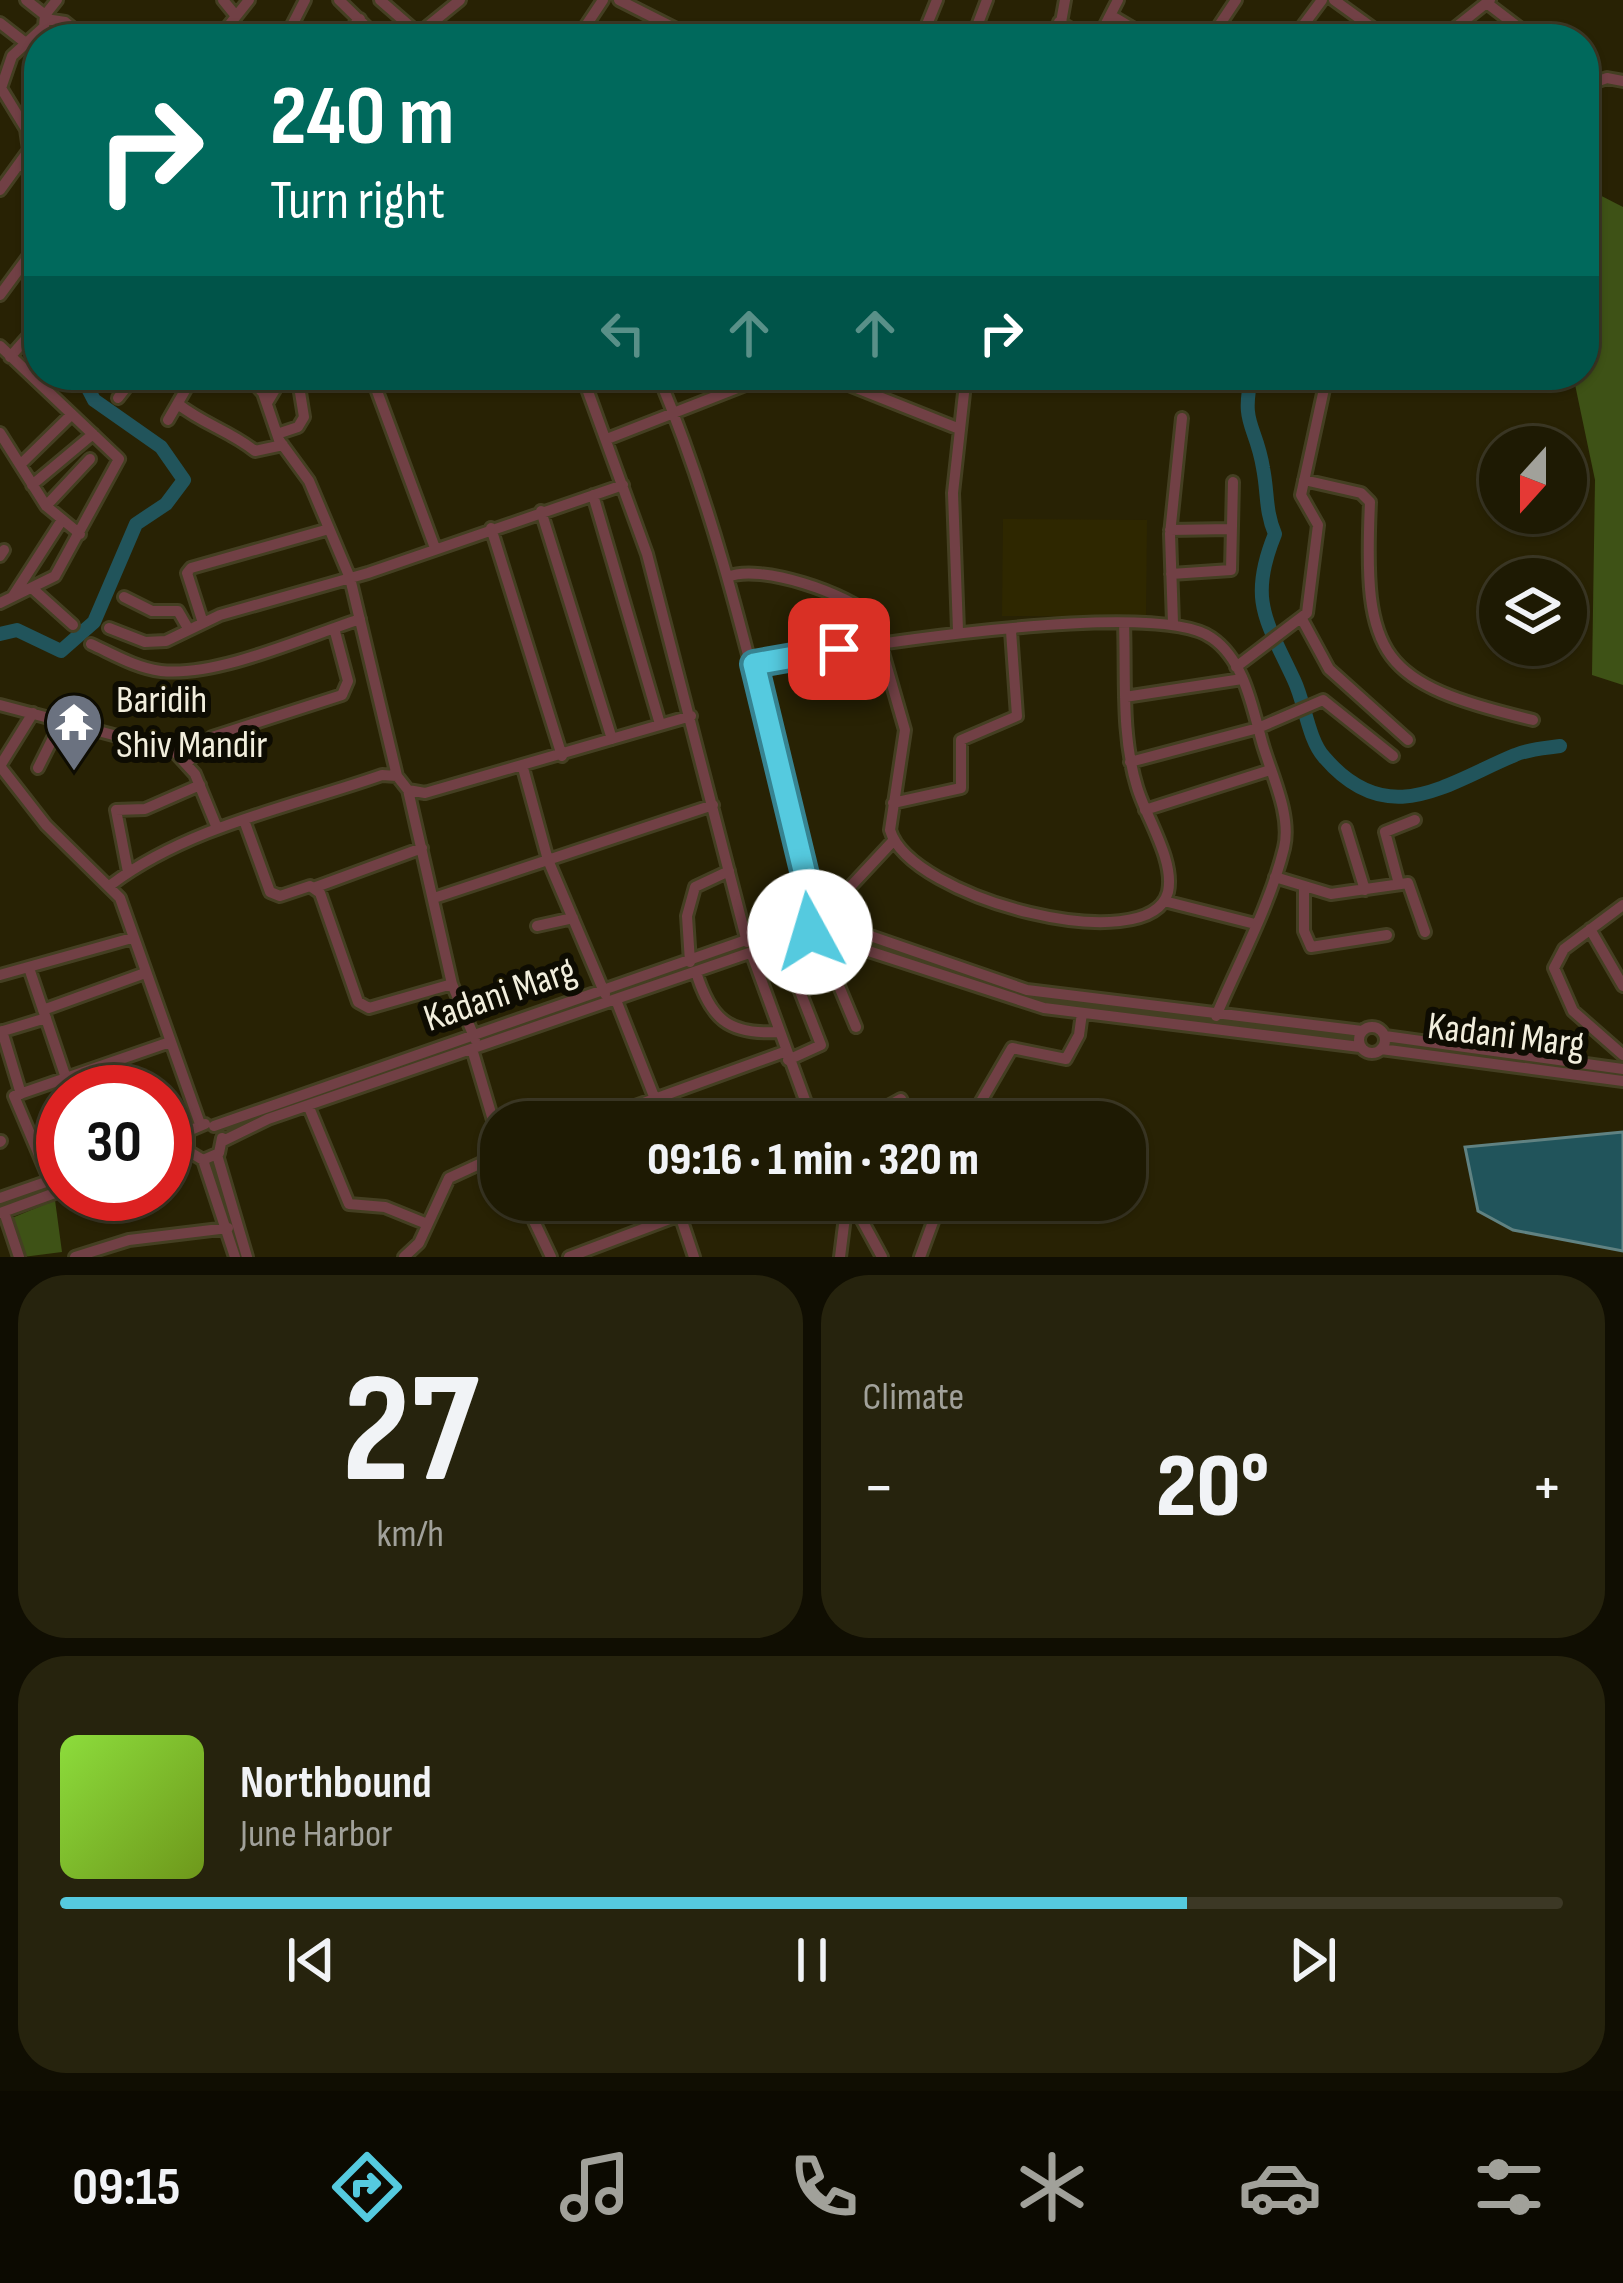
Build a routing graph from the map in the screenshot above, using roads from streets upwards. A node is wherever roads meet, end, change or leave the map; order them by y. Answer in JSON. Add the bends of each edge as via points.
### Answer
{"nodes":[{"id":1,"x":26,"y":0,"type":"edge"},
{"id":2,"x":57,"y":0,"type":"edge"},
{"id":3,"x":223,"y":0,"type":"edge"},
{"id":4,"x":249,"y":0,"type":"edge"},
{"id":5,"x":340,"y":0,"type":"edge"},
{"id":6,"x":380,"y":0,"type":"edge"},
{"id":7,"x":460,"y":0,"type":"edge"},
{"id":8,"x":619,"y":0,"type":"edge"},
{"id":9,"x":656,"y":0,"type":"edge"},
{"id":10,"x":1065,"y":0,"type":"edge"},
{"id":11,"x":1118,"y":0,"type":"edge"},
{"id":12,"x":1334,"y":0,"type":"edge"},
{"id":13,"x":1489,"y":2,"type":"edge"},
{"id":14,"x":650,"y":15,"type":"junction"},
{"id":15,"x":236,"y":16,"type":"junction"},
{"id":16,"x":1112,"y":16,"type":"junction"},
{"id":17,"x":46,"y":17,"type":"junction"},
{"id":18,"x":360,"y":19,"type":"junction"},
{"id":19,"x":1060,"y":22,"type":"joint"},
{"id":20,"x":0,"y":23,"type":"edge"},
{"id":21,"x":41,"y":24,"type":"edge"},
{"id":22,"x":67,"y":24,"type":"edge"},
{"id":23,"x":230,"y":24,"type":"edge"},
{"id":24,"x":355,"y":24,"type":"edge"},
{"id":25,"x":365,"y":24,"type":"edge"},
{"id":26,"x":404,"y":24,"type":"edge"},
{"id":27,"x":431,"y":24,"type":"edge"},
{"id":28,"x":667,"y":24,"type":"edge"},
{"id":29,"x":1063,"y":24,"type":"edge"},
{"id":30,"x":1107,"y":24,"type":"edge"},
{"id":31,"x":1126,"y":24,"type":"edge"},
{"id":32,"x":1367,"y":24,"type":"edge"},
{"id":33,"x":1461,"y":24,"type":"edge"},
{"id":34,"x":1516,"y":24,"type":"edge"},
{"id":35,"x":24,"y":42,"type":"edge"},
{"id":36,"x":24,"y":47,"type":"edge"},
{"id":37,"x":1,"y":99,"type":"edge"},
{"id":38,"x":24,"y":127,"type":"edge"},
{"id":39,"x":24,"y":160,"type":"edge"},
{"id":40,"x":21,"y":164,"type":"junction"},
{"id":41,"x":24,"y":166,"type":"edge"},
{"id":42,"x":0,"y":190,"type":"edge"},
{"id":43,"x":24,"y":270,"type":"edge"},
{"id":44,"x":0,"y":295,"type":"edge"},
{"id":45,"x":43,"y":390,"type":"edge"},
{"id":46,"x":124,"y":390,"type":"edge"},
{"id":47,"x":186,"y":390,"type":"edge"},
{"id":48,"x":258,"y":390,"type":"edge"},
{"id":49,"x":275,"y":390,"type":"edge"},
{"id":50,"x":300,"y":390,"type":"edge"},
{"id":51,"x":377,"y":390,"type":"edge"},
{"id":52,"x":589,"y":390,"type":"edge"},
{"id":53,"x":664,"y":390,"type":"edge"},
{"id":54,"x":731,"y":390,"type":"edge"},
{"id":55,"x":862,"y":390,"type":"edge"},
{"id":56,"x":963,"y":390,"type":"edge"},
{"id":57,"x":1324,"y":390,"type":"edge"},
{"id":58,"x":118,"y":398,"type":"dead end"},
{"id":59,"x":267,"y":403,"type":"junction"},
{"id":60,"x":178,"y":404,"type":"junction"},
{"id":61,"x":674,"y":412,"type":"junction"},
{"id":62,"x":71,"y":416,"type":"junction"},
{"id":63,"x":1182,"y":418,"type":"dead end"},
{"id":64,"x":168,"y":420,"type":"dead end"},
{"id":65,"x":957,"y":428,"type":"junction"},
{"id":66,"x":0,"y":433,"type":"edge"},
{"id":67,"x":93,"y":434,"type":"junction"},
{"id":68,"x":607,"y":439,"type":"junction"},
{"id":69,"x":280,"y":440,"type":"junction"},
{"id":70,"x":90,"y":459,"type":"dead end"},
{"id":71,"x":21,"y":464,"type":"junction"},
{"id":72,"x":1304,"y":480,"type":"junction"},
{"id":73,"x":1234,"y":482,"type":"dead end"},
{"id":74,"x":32,"y":485,"type":"junction"},
{"id":75,"x":622,"y":485,"type":"junction"},
{"id":76,"x":593,"y":495,"type":"junction"},
{"id":77,"x":46,"y":506,"type":"junction"},
{"id":78,"x":542,"y":511,"type":"junction"},
{"id":79,"x":62,"y":520,"type":"junction"},
{"id":80,"x":491,"y":528,"type":"junction"},
{"id":81,"x":329,"y":529,"type":"junction"},
{"id":82,"x":1231,"y":529,"type":"junction"},
{"id":83,"x":1170,"y":530,"type":"junction"},
{"id":84,"x":80,"y":534,"type":"junction"},
{"id":85,"x":435,"y":548,"type":"junction"},
{"id":86,"x":1171,"y":574,"type":"junction"},
{"id":87,"x":350,"y":578,"type":"junction"},
{"id":88,"x":728,"y":578,"type":"junction"},
{"id":89,"x":33,"y":590,"type":"junction"},
{"id":90,"x":124,"y":597,"type":"dead end"},
{"id":91,"x":5,"y":601,"type":"edge"},
{"id":92,"x":360,"y":620,"type":"junction"},
{"id":93,"x":1303,"y":621,"type":"junction"},
{"id":94,"x":203,"y":623,"type":"junction"},
{"id":95,"x":1124,"y":623,"type":"junction"},
{"id":96,"x":1173,"y":623,"type":"junction"},
{"id":97,"x":73,"y":626,"type":"dead end"},
{"id":98,"x":109,"y":628,"type":"dead end"},
{"id":99,"x":334,"y":628,"type":"junction"},
{"id":100,"x":189,"y":630,"type":"junction"},
{"id":101,"x":958,"y":630,"type":"junction"},
{"id":102,"x":1011,"y":631,"type":"junction"},
{"id":103,"x":882,"y":641,"type":"junction"},
{"id":104,"x":91,"y":644,"type":"dead end"},
{"id":105,"x":754,"y":664,"type":"junction"},
{"id":106,"x":1239,"y":673,"type":"junction"},
{"id":107,"x":1125,"y":697,"type":"junction"},
{"id":108,"x":0,"y":705,"type":"edge"},
{"id":109,"x":33,"y":713,"type":"junction"},
{"id":110,"x":691,"y":716,"type":"junction"},
{"id":111,"x":62,"y":720,"type":"junction"},
{"id":112,"x":1533,"y":720,"type":"dead end"},
{"id":113,"x":660,"y":724,"type":"junction"},
{"id":114,"x":1258,"y":728,"type":"junction"},
{"id":115,"x":612,"y":739,"type":"junction"},
{"id":116,"x":1408,"y":740,"type":"dead end"},
{"id":117,"x":1394,"y":755,"type":"dead end"},
{"id":118,"x":562,"y":756,"type":"junction"},
{"id":119,"x":1130,"y":762,"type":"junction"},
{"id":120,"x":187,"y":763,"type":"junction"},
{"id":121,"x":0,"y":766,"type":"edge"},
{"id":122,"x":38,"y":767,"type":"dead end"},
{"id":123,"x":524,"y":768,"type":"junction"},
{"id":124,"x":1270,"y":770,"type":"junction"},
{"id":125,"x":397,"y":776,"type":"junction"},
{"id":126,"x":200,"y":785,"type":"junction"},
{"id":127,"x":408,"y":790,"type":"junction"},
{"id":128,"x":892,"y":803,"type":"junction"},
{"id":129,"x":713,"y":806,"type":"junction"},
{"id":130,"x":1144,"y":810,"type":"junction"},
{"id":131,"x":1415,"y":820,"type":"dead end"},
{"id":132,"x":244,"y":823,"type":"junction"},
{"id":133,"x":217,"y":828,"type":"junction"},
{"id":134,"x":1346,"y":828,"type":"dead end"},
{"id":135,"x":893,"y":841,"type":"junction"},
{"id":136,"x":422,"y":848,"type":"junction"},
{"id":137,"x":548,"y":860,"type":"junction"},
{"id":138,"x":729,"y":871,"type":"junction"},
{"id":139,"x":128,"y":872,"type":"junction"},
{"id":140,"x":1275,"y":877,"type":"junction"},
{"id":141,"x":112,"y":884,"type":"junction"},
{"id":142,"x":1399,"y":884,"type":"junction"},
{"id":143,"x":316,"y":887,"type":"junction"},
{"id":144,"x":1304,"y":888,"type":"junction"},
{"id":145,"x":1365,"y":890,"type":"junction"},
{"id":146,"x":434,"y":898,"type":"junction"},
{"id":147,"x":1164,"y":901,"type":"junction"},
{"id":148,"x":1622,"y":908,"type":"edge"},
{"id":149,"x":573,"y":918,"type":"junction"},
{"id":150,"x":819,"y":924,"type":"junction"},
{"id":151,"x":1255,"y":924,"type":"junction"},
{"id":152,"x":537,"y":926,"type":"dead end"},
{"id":153,"x":1590,"y":929,"type":"junction"},
{"id":154,"x":1426,"y":932,"type":"dead end"},
{"id":155,"x":1387,"y":934,"type":"dead end"},
{"id":156,"x":132,"y":938,"type":"junction"},
{"id":157,"x":780,"y":940,"type":"junction"},
{"id":158,"x":749,"y":946,"type":"junction"},
{"id":159,"x":693,"y":967,"type":"junction"},
{"id":160,"x":29,"y":968,"type":"junction"},
{"id":161,"x":145,"y":973,"type":"junction"},
{"id":162,"x":0,"y":975,"type":"edge"},
{"id":163,"x":452,"y":984,"type":"junction"},
{"id":164,"x":1623,"y":986,"type":"edge"},
{"id":165,"x":610,"y":998,"type":"junction"},
{"id":166,"x":1082,"y":1013,"type":"junction"},
{"id":167,"x":44,"y":1014,"type":"junction"},
{"id":168,"x":1216,"y":1016,"type":"junction"},
{"id":169,"x":856,"y":1027,"type":"dead end"},
{"id":170,"x":1,"y":1031,"type":"edge"},
{"id":171,"x":1362,"y":1031,"type":"junction"},
{"id":172,"x":777,"y":1032,"type":"junction"},
{"id":173,"x":170,"y":1042,"type":"junction"},
{"id":174,"x":1383,"y":1043,"type":"junction"},
{"id":175,"x":474,"y":1044,"type":"junction"},
{"id":176,"x":1360,"y":1047,"type":"junction"},
{"id":177,"x":1623,"y":1054,"type":"edge"},
{"id":178,"x":786,"y":1056,"type":"junction"},
{"id":179,"x":62,"y":1065,"type":"edge"},
{"id":180,"x":104,"y":1065,"type":"edge"},
{"id":181,"x":1623,"y":1069,"type":"edge"},
{"id":182,"x":1623,"y":1081,"type":"edge"},
{"id":183,"x":36,"y":1089,"type":"edge"},
{"id":184,"x":21,"y":1094,"type":"junction"},
{"id":185,"x":655,"y":1099,"type":"junction"},
{"id":186,"x":488,"y":1101,"type":"edge"},
{"id":187,"x":649,"y":1101,"type":"edge"},
{"id":188,"x":804,"y":1101,"type":"edge"},
{"id":189,"x":981,"y":1101,"type":"edge"},
{"id":190,"x":308,"y":1106,"type":"junction"},
{"id":191,"x":200,"y":1124,"type":"junction"},
{"id":192,"x":214,"y":1126,"type":"junction"},
{"id":193,"x":192,"y":1130,"type":"edge"},
{"id":194,"x":36,"y":1138,"type":"edge"},
{"id":195,"x":223,"y":1141,"type":"junction"},
{"id":196,"x":192,"y":1153,"type":"edge"},
{"id":197,"x":217,"y":1155,"type":"junction"},
{"id":198,"x":203,"y":1160,"type":"junction"},
{"id":199,"x":480,"y":1162,"type":"edge"},
{"id":200,"x":36,"y":1185,"type":"edge"},
{"id":201,"x":0,"y":1198,"type":"edge"},
{"id":202,"x":36,"y":1200,"type":"edge"},
{"id":203,"x":2,"y":1212,"type":"edge"},
{"id":204,"x":534,"y":1221,"type":"edge"},
{"id":205,"x":664,"y":1221,"type":"edge"},
{"id":206,"x":682,"y":1221,"type":"edge"},
{"id":207,"x":848,"y":1221,"type":"edge"},
{"id":208,"x":863,"y":1221,"type":"edge"},
{"id":209,"x":933,"y":1221,"type":"edge"},
{"id":210,"x":428,"y":1224,"type":"junction"},
{"id":211,"x":227,"y":1228,"type":"junction"},
{"id":212,"x":19,"y":1257,"type":"edge"},
{"id":213,"x":75,"y":1257,"type":"edge"},
{"id":214,"x":235,"y":1257,"type":"edge"},
{"id":215,"x":247,"y":1257,"type":"edge"},
{"id":216,"x":404,"y":1257,"type":"edge"},
{"id":217,"x":551,"y":1257,"type":"edge"},
{"id":218,"x":568,"y":1257,"type":"edge"},
{"id":219,"x":694,"y":1257,"type":"edge"},
{"id":220,"x":840,"y":1257,"type":"edge"},
{"id":221,"x":883,"y":1257,"type":"edge"},
{"id":222,"x":920,"y":1257,"type":"edge"}],
"edges":[{"from":1,"to":17,"type":"street"},
{"from":2,"to":17,"type":"street"},
{"from":3,"to":15,"type":"street"},
{"from":4,"to":15,"type":"street"},
{"from":5,"to":18,"type":"street"},
{"from":6,"to":26,"type":"street"},
{"from":7,"to":27,"type":"street"},
{"from":8,"to":14,"type":"street"},
{"from":9,"to":14,"type":"street"},
{"from":10,"to":19,"type":"street"},
{"from":11,"to":16,"type":"street"},
{"from":12,"to":32,"type":"street"},
{"from":13,"to":33,"type":"street"},
{"from":13,"to":34,"type":"street"},
{"from":14,"to":28,"type":"street"},
{"from":15,"to":23,"type":"street"},
{"from":16,"to":30,"type":"street"},
{"from":16,"to":31,"type":"street"},
{"from":17,"to":21,"type":"street"},
{"from":17,"to":22,"type":"street"},
{"from":18,"to":24,"type":"street"},
{"from":18,"to":25,"type":"street"},
{"from":19,"to":29,"type":"street"},
{"from":20,"to":35,"type":"street"},
{"from":36,"to":37,"type":"street","via":[[7,66]]},
{"from":37,"to":38,"type":"street"},
{"from":39,"to":40,"type":"street"},
{"from":40,"to":41,"type":"street"},
{"from":40,"to":42,"type":"street"},
{"from":43,"to":44,"type":"street"},
{"from":45,"to":62,"type":"street"},
{"from":46,"to":58,"type":"street"},
{"from":47,"to":60,"type":"street"},
{"from":48,"to":59,"type":"street"},
{"from":49,"to":59,"type":"street"},
{"from":50,"to":69,"type":"street","via":[[304,417]]},
{"from":51,"to":85,"type":"street"},
{"from":52,"to":68,"type":"street"},
{"from":53,"to":61,"type":"street"},
{"from":54,"to":61,"type":"street"},
{"from":55,"to":65,"type":"street"},
{"from":56,"to":65,"type":"street"},
{"from":57,"to":72,"type":"street"},
{"from":59,"to":69,"type":"street"},
{"from":60,"to":64,"type":"street"},
{"from":60,"to":69,"type":"street","via":[[255,451]]},
{"from":61,"to":68,"type":"street"},
{"from":61,"to":88,"type":"street"},
{"from":62,"to":67,"type":"street"},
{"from":62,"to":71,"type":"street"},
{"from":63,"to":83,"type":"street"},
{"from":65,"to":101,"type":"street"},
{"from":66,"to":71,"type":"street"},
{"from":67,"to":74,"type":"street"},
{"from":67,"to":84,"type":"street","via":[[119,459]]},
{"from":68,"to":75,"type":"street"},
{"from":69,"to":81,"type":"street"},
{"from":70,"to":77,"type":"street"},
{"from":71,"to":74,"type":"street"},
{"from":72,"to":93,"type":"street","via":[[1301,496],[1318,525]]},
{"from":72,"to":112,"type":"street","via":[[1368,497],[1374,627],[1400,664],[1442,697]]},
{"from":73,"to":82,"type":"street"},
{"from":74,"to":77,"type":"street"},
{"from":75,"to":76,"type":"street"},
{"from":75,"to":110,"type":"street"},
{"from":76,"to":78,"type":"street"},
{"from":76,"to":113,"type":"street"},
{"from":77,"to":79,"type":"street"},
{"from":78,"to":80,"type":"street"},
{"from":78,"to":115,"type":"street"},
{"from":79,"to":84,"type":"street"},
{"from":79,"to":91,"type":"street"},
{"from":80,"to":85,"type":"street"},
{"from":80,"to":118,"type":"street"},
{"from":81,"to":87,"type":"street"},
{"from":81,"to":94,"type":"street","via":[[190,568]]},
{"from":82,"to":83,"type":"street"},
{"from":82,"to":86,"type":"street","via":[[1228,573]]},
{"from":83,"to":86,"type":"street"},
{"from":84,"to":89,"type":"street","via":[[56,576]]},
{"from":85,"to":87,"type":"street"},
{"from":86,"to":96,"type":"street"},
{"from":87,"to":92,"type":"street"},
{"from":87,"to":94,"type":"street"},
{"from":88,"to":103,"type":"street","via":[[755,571],[862,606]]},
{"from":88,"to":105,"type":"street"},
{"from":89,"to":91,"type":"street"},
{"from":89,"to":97,"type":"street"},
{"from":90,"to":100,"type":"street","via":[[152,611],[182,613]]},
{"from":92,"to":99,"type":"street"},
{"from":92,"to":125,"type":"street"},
{"from":93,"to":106,"type":"street"},
{"from":93,"to":116,"type":"street","via":[[1329,669]]},
{"from":94,"to":100,"type":"street"},
{"from":95,"to":96,"type":"street"},
{"from":95,"to":102,"type":"street"},
{"from":95,"to":107,"type":"street"},
{"from":96,"to":106,"type":"street","via":[[1213,638]]},
{"from":98,"to":100,"type":"street","via":[[155,643]]},
{"from":99,"to":104,"type":"street","via":[[168,672]]},
{"from":99,"to":120,"type":"street","via":[[348,680],[342,695],[212,737]]},
{"from":101,"to":102,"type":"street"},
{"from":101,"to":103,"type":"street"},
{"from":102,"to":128,"type":"street","via":[[1016,716],[961,740],[961,788]]},
{"from":103,"to":105,"type":"street"},
{"from":103,"to":128,"type":"street","via":[[905,730]]},
{"from":105,"to":150,"type":"street"},
{"from":106,"to":107,"type":"street"},
{"from":106,"to":114,"type":"street"},
{"from":107,"to":119,"type":"street"},
{"from":108,"to":109,"type":"street"},
{"from":109,"to":111,"type":"street"},
{"from":109,"to":121,"type":"street"},
{"from":110,"to":113,"type":"street"},
{"from":110,"to":129,"type":"street"},
{"from":111,"to":120,"type":"street","via":[[160,744]]},
{"from":111,"to":122,"type":"street"},
{"from":113,"to":115,"type":"street"},
{"from":114,"to":117,"type":"street","via":[[1323,700]]},
{"from":114,"to":119,"type":"street"},
{"from":114,"to":124,"type":"street"},
{"from":115,"to":118,"type":"street"},
{"from":118,"to":123,"type":"street"},
{"from":119,"to":130,"type":"street"},
{"from":120,"to":126,"type":"street"},
{"from":121,"to":141,"type":"street","via":[[46,825]]},
{"from":123,"to":127,"type":"street","via":[[425,793]]},
{"from":123,"to":137,"type":"street"},
{"from":124,"to":130,"type":"street"},
{"from":124,"to":140,"type":"street","via":[[1287,830]]},
{"from":125,"to":127,"type":"street"},
{"from":125,"to":132,"type":"street"},
{"from":126,"to":133,"type":"street"},
{"from":126,"to":139,"type":"street","via":[[155,806],[116,810]]},
{"from":127,"to":136,"type":"street"},
{"from":128,"to":135,"type":"street"},
{"from":129,"to":137,"type":"street"},
{"from":129,"to":138,"type":"street"},
{"from":130,"to":147,"type":"street","via":[[1169,878]]},
{"from":131,"to":142,"type":"street","via":[[1385,832]]},
{"from":132,"to":133,"type":"street"},
{"from":132,"to":143,"type":"street","via":[[270,892]]},
{"from":133,"to":139,"type":"street"},
{"from":134,"to":145,"type":"street"},
{"from":135,"to":147,"type":"street","via":[[952,889],[1066,920],[1132,920]]},
{"from":135,"to":150,"type":"street"},
{"from":136,"to":143,"type":"street"},
{"from":136,"to":146,"type":"street"},
{"from":137,"to":146,"type":"street"},
{"from":137,"to":149,"type":"street"},
{"from":138,"to":158,"type":"street"},
{"from":138,"to":159,"type":"street","via":[[695,886],[687,916]]},
{"from":139,"to":141,"type":"street"},
{"from":140,"to":144,"type":"street"},
{"from":140,"to":151,"type":"street"},
{"from":141,"to":156,"type":"street"},
{"from":142,"to":145,"type":"street"},
{"from":142,"to":154,"type":"street","via":[[1414,890]]},
{"from":143,"to":163,"type":"street","via":[[363,1006]]},
{"from":144,"to":145,"type":"street"},
{"from":144,"to":155,"type":"street","via":[[1311,947]]},
{"from":146,"to":163,"type":"street"},
{"from":147,"to":151,"type":"street"},
{"from":148,"to":153,"type":"street"},
{"from":149,"to":152,"type":"street"},
{"from":149,"to":165,"type":"street"},
{"from":150,"to":157,"type":"street","name":"Kadani Marg"},
{"from":150,"to":158,"type":"street","name":"Kadani Marg"},
{"from":150,"to":166,"type":"street","via":[[1012,1000]]},
{"from":150,"to":168,"type":"street","via":[[1027,990]]},
{"from":150,"to":169,"type":"street"},
{"from":151,"to":168,"type":"street"},
{"from":153,"to":164,"type":"street"},
{"from":153,"to":177,"type":"street","via":[[1559,954],[1555,975],[1573,1011]]},
{"from":156,"to":160,"type":"street"},
{"from":156,"to":161,"type":"street"},
{"from":157,"to":158,"type":"street","name":"Kadani Marg"},
{"from":157,"to":178,"type":"street","via":[[821,1045]]},
{"from":158,"to":159,"type":"street","name":"Kadani Marg"},
{"from":158,"to":172,"type":"street"},
{"from":159,"to":165,"type":"street","name":"Kadani Marg"},
{"from":159,"to":172,"type":"street","via":[[720,1023],[749,1034]]},
{"from":160,"to":162,"type":"street"},
{"from":160,"to":167,"type":"street"},
{"from":161,"to":167,"type":"street"},
{"from":161,"to":173,"type":"street"},
{"from":163,"to":175,"type":"street"},
{"from":165,"to":175,"type":"street","name":"Kadani Marg"},
{"from":165,"to":185,"type":"street"},
{"from":166,"to":176,"type":"street"},
{"from":166,"to":189,"type":"street","via":[[1066,1059],[1012,1048]]},
{"from":167,"to":170,"type":"street"},
{"from":167,"to":179,"type":"street"},
{"from":168,"to":171,"type":"street"},
{"from":170,"to":184,"type":"street"},
{"from":171,"to":174,"type":"street","via":[[1373,1027]]},
{"from":171,"to":176,"type":"street"},
{"from":172,"to":178,"type":"street"},
{"from":173,"to":180,"type":"street"},
{"from":173,"to":191,"type":"street"},
{"from":174,"to":176,"type":"street","via":[[1372,1053]]},
{"from":174,"to":181,"type":"street","name":"Kadani Marg"},
{"from":174,"to":182,"type":"street","name":"Kadani Marg"},
{"from":175,"to":186,"type":"street"},
{"from":175,"to":190,"type":"street","name":"Kadani Marg"},
{"from":175,"to":192,"type":"street","name":"Kadani Marg"},
{"from":178,"to":185,"type":"street"},
{"from":178,"to":188,"type":"street"},
{"from":183,"to":184,"type":"street"},
{"from":184,"to":194,"type":"street","via":[[14,1096]]},
{"from":185,"to":187,"type":"street"},
{"from":190,"to":195,"type":"street","name":"Kadani Marg"},
{"from":190,"to":210,"type":"street","via":[[349,1204]]},
{"from":191,"to":192,"type":"street"},
{"from":191,"to":193,"type":"street"},
{"from":192,"to":195,"type":"street"},
{"from":195,"to":197,"type":"street"},
{"from":196,"to":198,"type":"street"},
{"from":197,"to":198,"type":"street"},
{"from":197,"to":215,"type":"street"},
{"from":198,"to":211,"type":"street"},
{"from":199,"to":210,"type":"street","via":[[449,1178]]},
{"from":200,"to":201,"type":"street"},
{"from":202,"to":203,"type":"street"},
{"from":203,"to":212,"type":"street"},
{"from":204,"to":217,"type":"street"},
{"from":205,"to":218,"type":"street"},
{"from":206,"to":219,"type":"street"},
{"from":207,"to":220,"type":"street"},
{"from":208,"to":221,"type":"street"},
{"from":209,"to":222,"type":"street"},
{"from":210,"to":216,"type":"street"},
{"from":211,"to":213,"type":"street","via":[[129,1240]]},
{"from":211,"to":214,"type":"street"}]}
